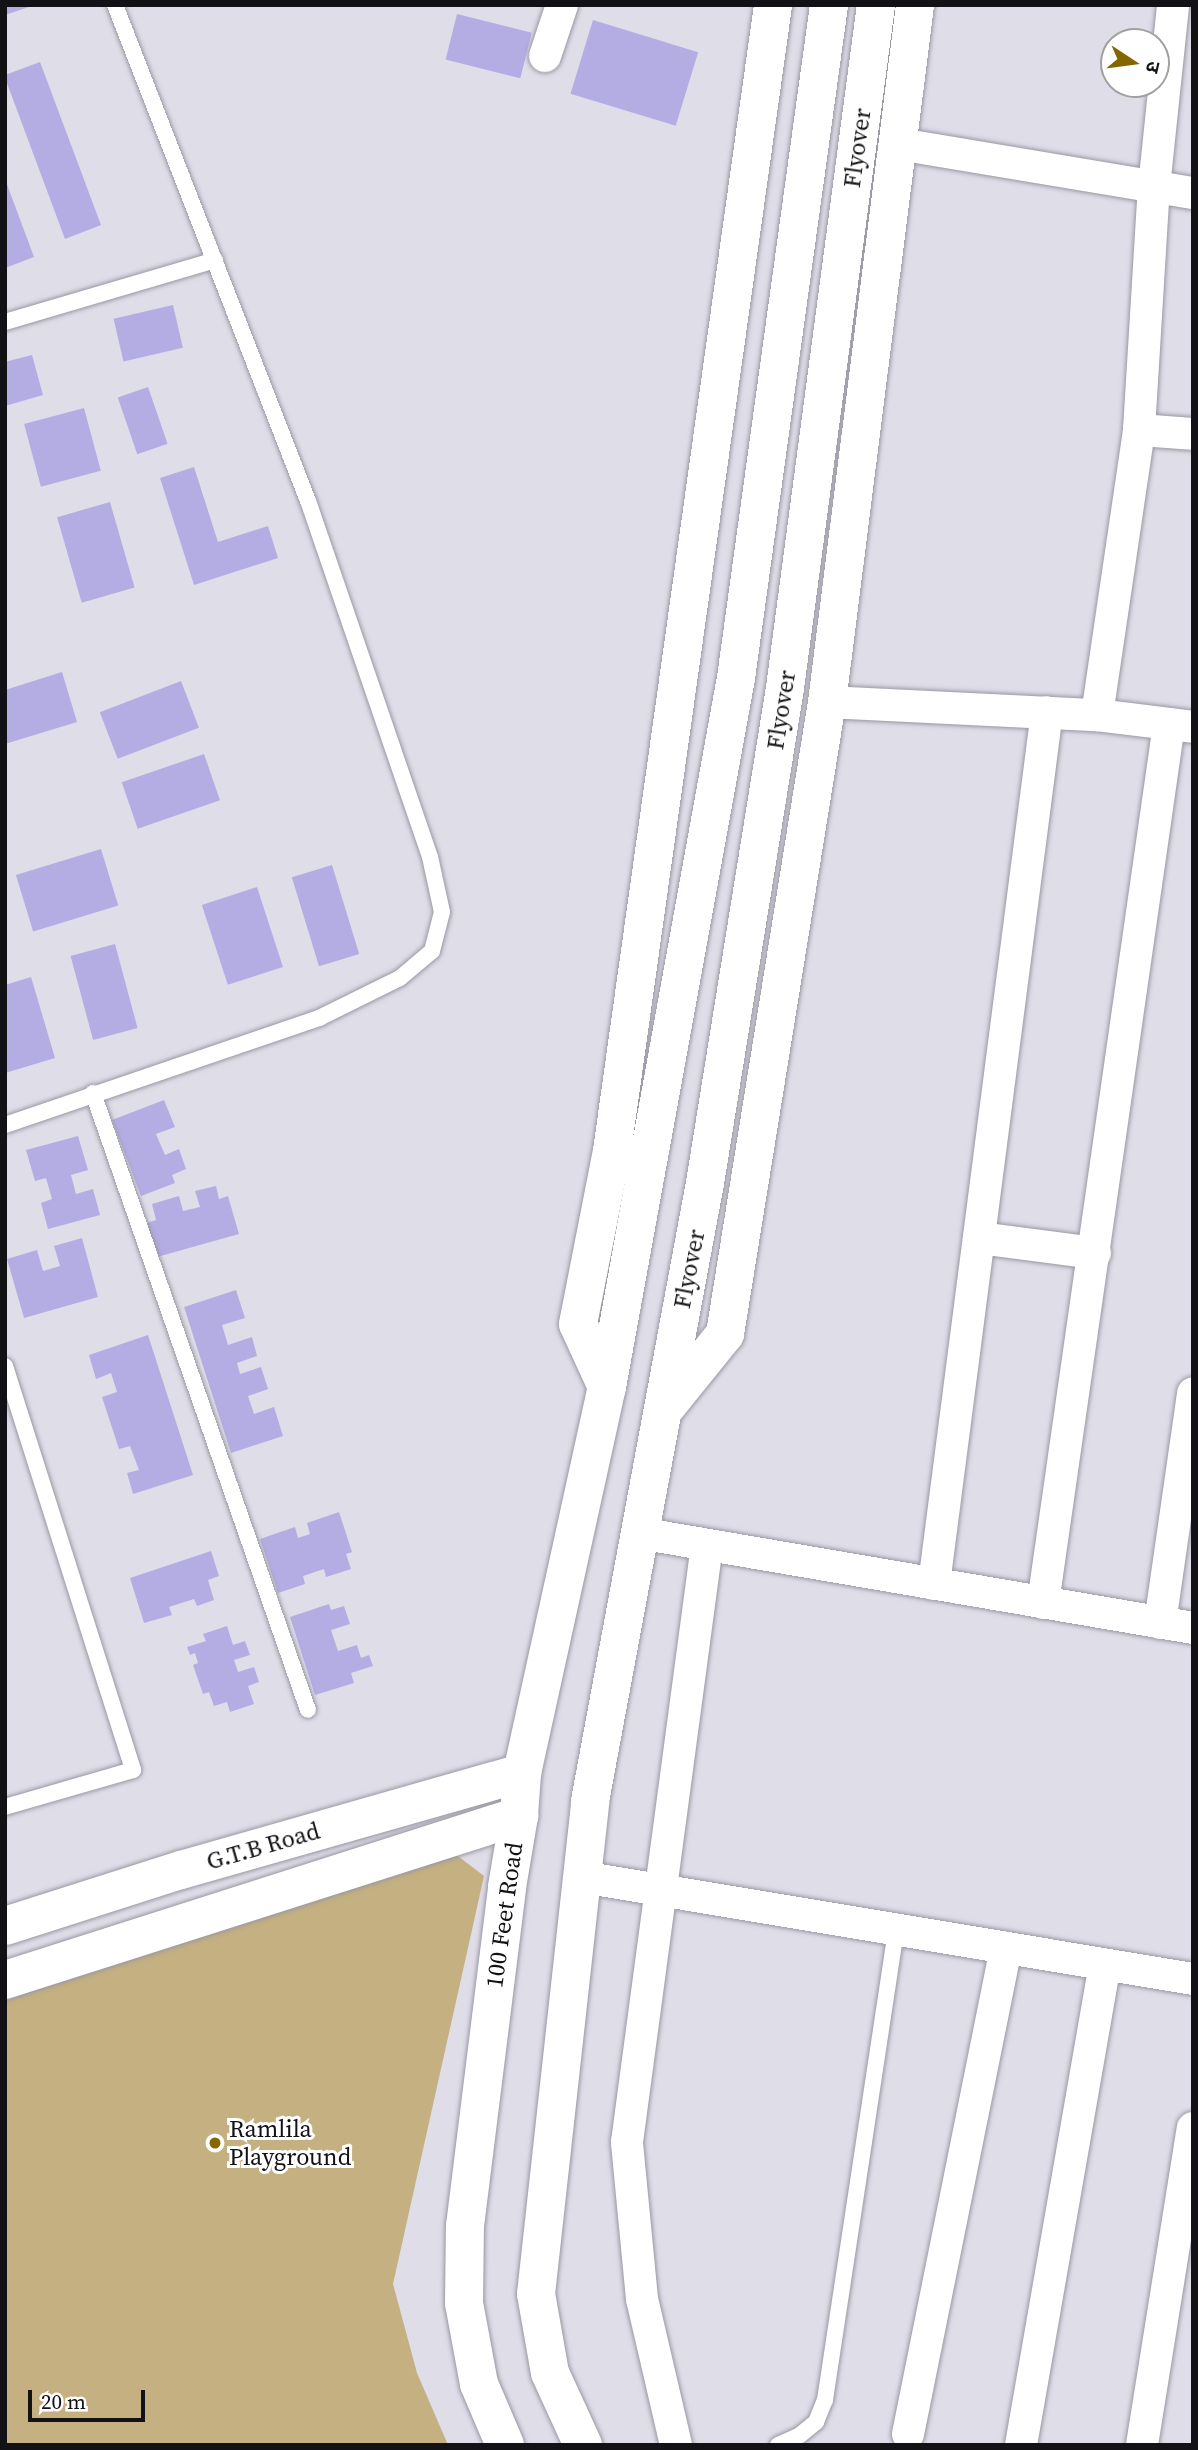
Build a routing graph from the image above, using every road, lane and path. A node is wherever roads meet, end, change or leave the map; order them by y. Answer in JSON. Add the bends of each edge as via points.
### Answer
{"nodes":[{"id":1,"x":115,"y":5,"type":"edge"},
{"id":2,"x":562,"y":5,"type":"edge"},
{"id":3,"x":773,"y":5,"type":"edge"},
{"id":4,"x":829,"y":5,"type":"edge"},
{"id":5,"x":876,"y":5,"type":"edge"},
{"id":6,"x":915,"y":5,"type":"edge"},
{"id":7,"x":1173,"y":5,"type":"edge"},
{"id":8,"x":545,"y":56,"type":"dead end"},
{"id":9,"x":899,"y":144,"type":"junction"},
{"id":10,"x":1154,"y":187,"type":"junction"},
{"id":11,"x":1193,"y":193,"type":"edge"},
{"id":12,"x":215,"y":260,"type":"junction"},
{"id":13,"x":5,"y":322,"type":"edge"},
{"id":14,"x":1139,"y":430,"type":"junction"},
{"id":15,"x":1193,"y":433,"type":"edge"},
{"id":16,"x":827,"y":702,"type":"junction"},
{"id":17,"x":1047,"y":712,"type":"junction"},
{"id":18,"x":1097,"y":715,"type":"junction"},
{"id":19,"x":1181,"y":725,"type":"edge"},
{"id":20,"x":93,"y":1093,"type":"junction"},
{"id":21,"x":5,"y":1125,"type":"edge"},
{"id":22,"x":979,"y":1238,"type":"junction"},
{"id":23,"x":1095,"y":1253,"type":"junction"},
{"id":24,"x":5,"y":1366,"type":"edge"},
{"id":25,"x":607,"y":1387,"type":"junction"},
{"id":26,"x":1193,"y":1393,"type":"edge"},
{"id":27,"x":662,"y":1411,"type":"junction"},
{"id":28,"x":639,"y":1534,"type":"junction"},
{"id":29,"x":707,"y":1545,"type":"junction"},
{"id":30,"x":934,"y":1584,"type":"junction"},
{"id":31,"x":1043,"y":1603,"type":"junction"},
{"id":32,"x":1160,"y":1623,"type":"junction"},
{"id":33,"x":1193,"y":1628,"type":"edge"},
{"id":34,"x":308,"y":1710,"type":"dead end"},
{"id":35,"x":522,"y":1773,"type":"junction"},
{"id":36,"x":5,"y":1807,"type":"edge"},
{"id":37,"x":519,"y":1816,"type":"junction"},
{"id":38,"x":582,"y":1877,"type":"junction"},
{"id":39,"x":663,"y":1892,"type":"junction"},
{"id":40,"x":5,"y":1926,"type":"edge"},
{"id":41,"x":895,"y":1931,"type":"junction"},
{"id":42,"x":1006,"y":1948,"type":"junction"},
{"id":43,"x":1105,"y":1965,"type":"junction"},
{"id":44,"x":1193,"y":1979,"type":"edge"},
{"id":45,"x":5,"y":1980,"type":"edge"},
{"id":46,"x":1193,"y":2128,"type":"edge"},
{"id":47,"x":908,"y":2434,"type":"dead end"},
{"id":48,"x":505,"y":2445,"type":"edge"},
{"id":49,"x":583,"y":2445,"type":"edge"},
{"id":50,"x":676,"y":2445,"type":"edge"},
{"id":51,"x":778,"y":2445,"type":"edge"},
{"id":52,"x":1021,"y":2445,"type":"edge"},
{"id":53,"x":1142,"y":2445,"type":"edge"}],
"edges":[{"from":1,"to":12,"type":"lane"},
{"from":2,"to":8,"type":"street"},
{"from":3,"to":25,"type":"main road","via":[[612,1151],[578,1324]]},
{"from":4,"to":25,"type":"main road","name":"Flyover","via":[[736,678]]},
{"from":5,"to":27,"type":"main road","name":"Flyover","via":[[785,688],[705,1183]]},
{"from":6,"to":9,"type":"main road"},
{"from":7,"to":10,"type":"street"},
{"from":9,"to":10,"type":"street"},
{"from":9,"to":16,"type":"main road"},
{"from":10,"to":11,"type":"street"},
{"from":10,"to":14,"type":"street"},
{"from":12,"to":13,"type":"lane"},
{"from":12,"to":20,"type":"lane","via":[[309,501],[430,857],[442,912],[432,951],[400,978],[319,1018]]},
{"from":14,"to":15,"type":"street"},
{"from":14,"to":18,"type":"street"},
{"from":16,"to":17,"type":"street"},
{"from":16,"to":27,"type":"main road","via":[[725,1334]]},
{"from":17,"to":18,"type":"street"},
{"from":17,"to":22,"type":"street"},
{"from":18,"to":19,"type":"street"},
{"from":19,"to":23,"type":"street"},
{"from":20,"to":21,"type":"lane"},
{"from":20,"to":34,"type":"lane"},
{"from":22,"to":23,"type":"street"},
{"from":22,"to":30,"type":"street"},
{"from":23,"to":31,"type":"street"},
{"from":24,"to":36,"type":"lane","via":[[133,1770]]},
{"from":25,"to":35,"type":"main road","name":"100 Feet Road"},
{"from":26,"to":32,"type":"street"},
{"from":27,"to":28,"type":"main road"},
{"from":28,"to":29,"type":"street"},
{"from":28,"to":38,"type":"main road","via":[[590,1801]]},
{"from":29,"to":30,"type":"street"},
{"from":29,"to":39,"type":"street"},
{"from":30,"to":31,"type":"street"},
{"from":31,"to":32,"type":"street"},
{"from":32,"to":33,"type":"street"},
{"from":35,"to":37,"type":"main road","name":"100 Feet Road"},
{"from":35,"to":40,"type":"main road","name":"G.T.B Road","via":[[181,1870]]},
{"from":37,"to":45,"type":"main road","name":"G.T.B Road"},
{"from":37,"to":48,"type":"main road","name":"100 Feet Road","via":[[506,1887],[465,2225],[464,2303],[479,2384]]},
{"from":38,"to":39,"type":"street"},
{"from":38,"to":49,"type":"main road","via":[[536,2294],[550,2373]]},
{"from":39,"to":41,"type":"street"},
{"from":39,"to":50,"type":"street","via":[[627,2142],[642,2299]]},
{"from":41,"to":42,"type":"street"},
{"from":41,"to":51,"type":"lane","via":[[825,2400],[816,2422]]},
{"from":42,"to":43,"type":"street"},
{"from":42,"to":47,"type":"street"},
{"from":43,"to":44,"type":"street"},
{"from":43,"to":52,"type":"street"},
{"from":46,"to":53,"type":"street"}]}
